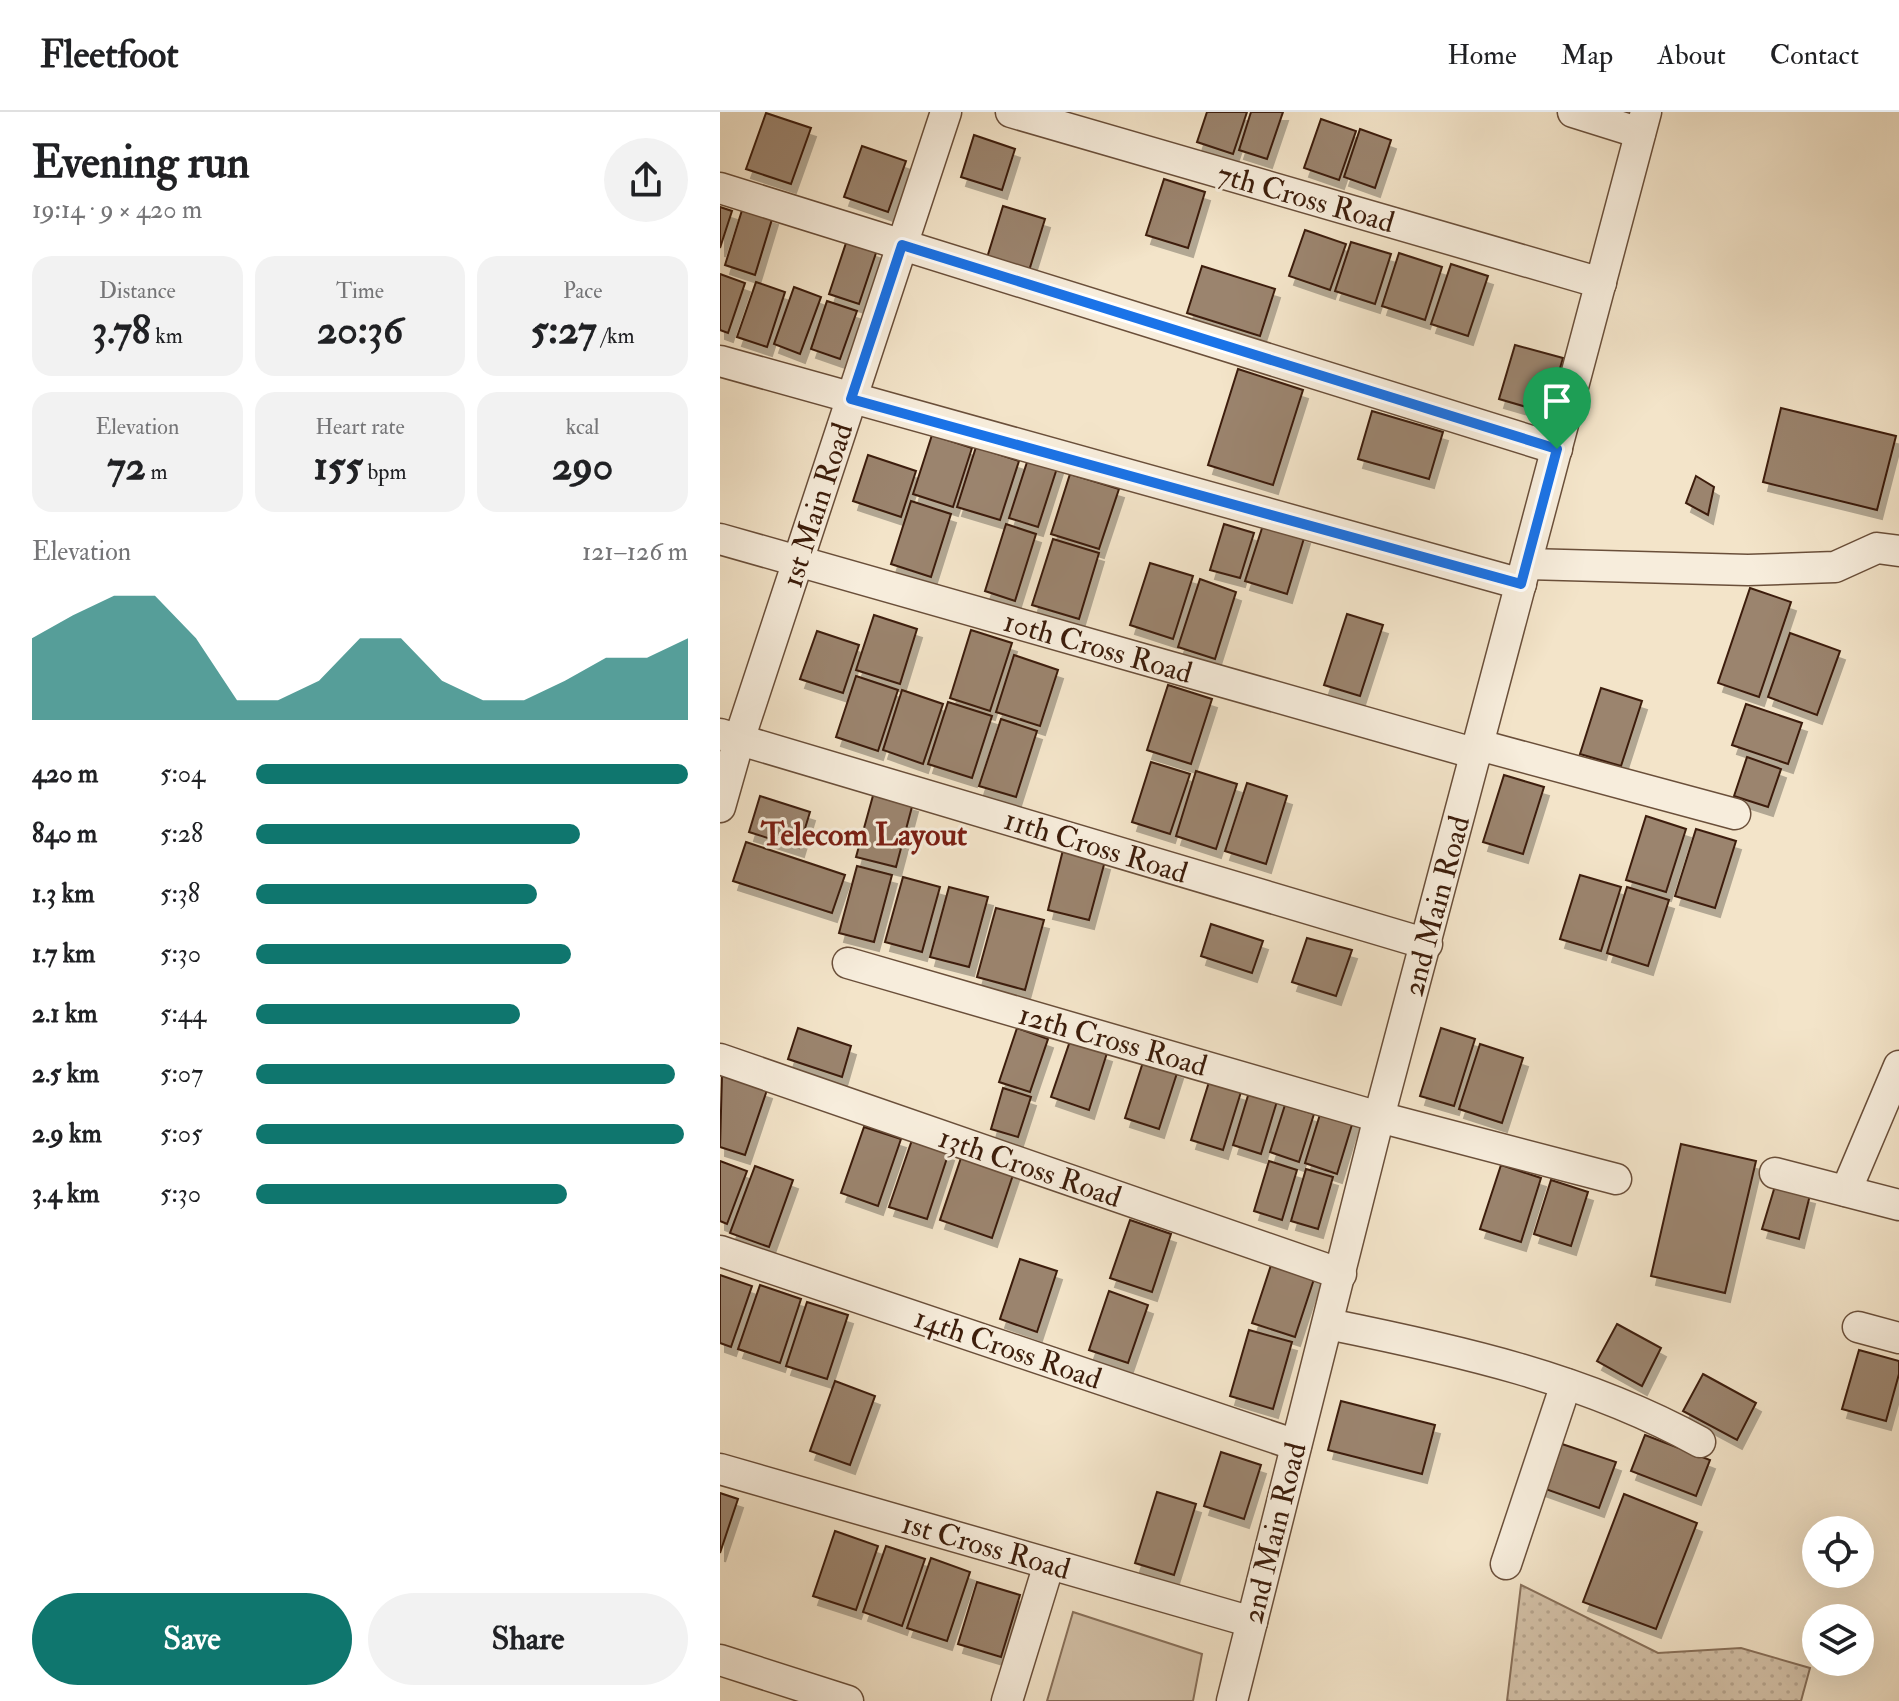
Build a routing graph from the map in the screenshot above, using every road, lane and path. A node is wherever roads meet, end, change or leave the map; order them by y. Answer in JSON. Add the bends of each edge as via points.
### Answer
{"nodes":[{"id":1,"x":946,"y":112,"type":"edge"},
{"id":2,"x":1011,"y":112,"type":"edge"},
{"id":3,"x":1573,"y":112,"type":"edge"},
{"id":4,"x":1643,"y":122,"type":"edge"},
{"id":5,"x":720,"y":188,"type":"edge"},
{"id":6,"x":902,"y":245,"type":"junction"},
{"id":7,"x":1601,"y":283,"type":"junction"},
{"id":8,"x":720,"y":361,"type":"edge"},
{"id":9,"x":851,"y":399,"type":"junction"},
{"id":10,"x":1557,"y":449,"type":"junction"},
{"id":11,"x":720,"y":539,"type":"edge"},
{"id":12,"x":1899,"y":551,"type":"edge"},
{"id":13,"x":798,"y":561,"type":"junction"},
{"id":14,"x":1524,"y":574,"type":"junction"},
{"id":15,"x":729,"y":737,"type":"edge"},
{"id":16,"x":1478,"y":750,"type":"junction"},
{"id":17,"x":720,"y":807,"type":"edge"},
{"id":18,"x":1735,"y":814,"type":"dead end"},
{"id":19,"x":1427,"y":944,"type":"junction"},
{"id":20,"x":848,"y":963,"type":"dead end"},
{"id":21,"x":720,"y":1059,"type":"edge"},
{"id":22,"x":1899,"y":1066,"type":"edge"},
{"id":23,"x":1379,"y":1117,"type":"junction"},
{"id":24,"x":1775,"y":1173,"type":"dead end"},
{"id":25,"x":1616,"y":1179,"type":"dead end"},
{"id":26,"x":1846,"y":1191,"type":"junction"},
{"id":27,"x":1899,"y":1205,"type":"edge"},
{"id":28,"x":720,"y":1251,"type":"edge"},
{"id":29,"x":1341,"y":1274,"type":"junction"},
{"id":30,"x":1328,"y":1324,"type":"junction"},
{"id":31,"x":1858,"y":1327,"type":"dead end"},
{"id":32,"x":1899,"y":1338,"type":"edge"},
{"id":33,"x":1566,"y":1384,"type":"junction"},
{"id":34,"x":1700,"y":1442,"type":"dead end"},
{"id":35,"x":1296,"y":1445,"type":"junction"},
{"id":36,"x":720,"y":1469,"type":"edge"},
{"id":37,"x":1049,"y":1564,"type":"junction"},
{"id":38,"x":1506,"y":1564,"type":"dead end"},
{"id":39,"x":1252,"y":1622,"type":"junction"},
{"id":40,"x":720,"y":1660,"type":"edge"},
{"id":41,"x":848,"y":1701,"type":"edge"},
{"id":42,"x":1007,"y":1701,"type":"edge"},
{"id":43,"x":1232,"y":1701,"type":"edge"}],
"edges":[{"from":1,"to":6,"type":"street","name":"1st Main Road"},
{"from":2,"to":7,"type":"street","name":"7th Cross Road"},
{"from":3,"to":4,"type":"street"},
{"from":4,"to":7,"type":"street","name":"2nd Main Road"},
{"from":5,"to":6,"type":"street"},
{"from":6,"to":9,"type":"street","name":"1st Main Road"},
{"from":6,"to":10,"type":"street"},
{"from":7,"to":10,"type":"street","name":"2nd Main Road"},
{"from":8,"to":9,"type":"street"},
{"from":9,"to":13,"type":"street","name":"1st Main Road"},
{"from":9,"to":14,"type":"street"},
{"from":10,"to":14,"type":"street","name":"2nd Main Road"},
{"from":11,"to":13,"type":"street","name":"10th Cross Road"},
{"from":12,"to":14,"type":"street","via":[[1877,548],[1835,567]]},
{"from":13,"to":15,"type":"street","name":"1st Main Road"},
{"from":13,"to":16,"type":"street","name":"10th Cross Road"},
{"from":14,"to":16,"type":"street","name":"2nd Main Road"},
{"from":15,"to":17,"type":"street","name":"1st Main Road"},
{"from":15,"to":19,"type":"street","name":"11th Cross Road"},
{"from":16,"to":18,"type":"street","name":"10th Cross Road"},
{"from":16,"to":19,"type":"street","name":"2nd Main Road"},
{"from":19,"to":23,"type":"street","name":"2nd Main Road"},
{"from":20,"to":23,"type":"street","name":"12th Cross Road"},
{"from":21,"to":29,"type":"street","name":"13th Cross Road"},
{"from":22,"to":26,"type":"street"},
{"from":23,"to":25,"type":"street","name":"12th Cross Road"},
{"from":23,"to":29,"type":"street","name":"2nd Main Road"},
{"from":24,"to":26,"type":"street"},
{"from":26,"to":27,"type":"street"},
{"from":28,"to":35,"type":"street","name":"14th Cross Road"},
{"from":29,"to":30,"type":"street","name":"2nd Main Road"},
{"from":30,"to":33,"type":"street","via":[[1476,1354]]},
{"from":30,"to":35,"type":"street","name":"2nd Main Road"},
{"from":31,"to":32,"type":"street"},
{"from":33,"to":34,"type":"street","via":[[1644,1411]]},
{"from":33,"to":38,"type":"street"},
{"from":35,"to":39,"type":"street","name":"2nd Main Road"},
{"from":36,"to":37,"type":"street","name":"1st Cross Road"},
{"from":37,"to":39,"type":"street","name":"1st Cross Road"},
{"from":37,"to":42,"type":"street"},
{"from":39,"to":43,"type":"street","name":"2nd Main Road"},
{"from":40,"to":41,"type":"street"}]}
